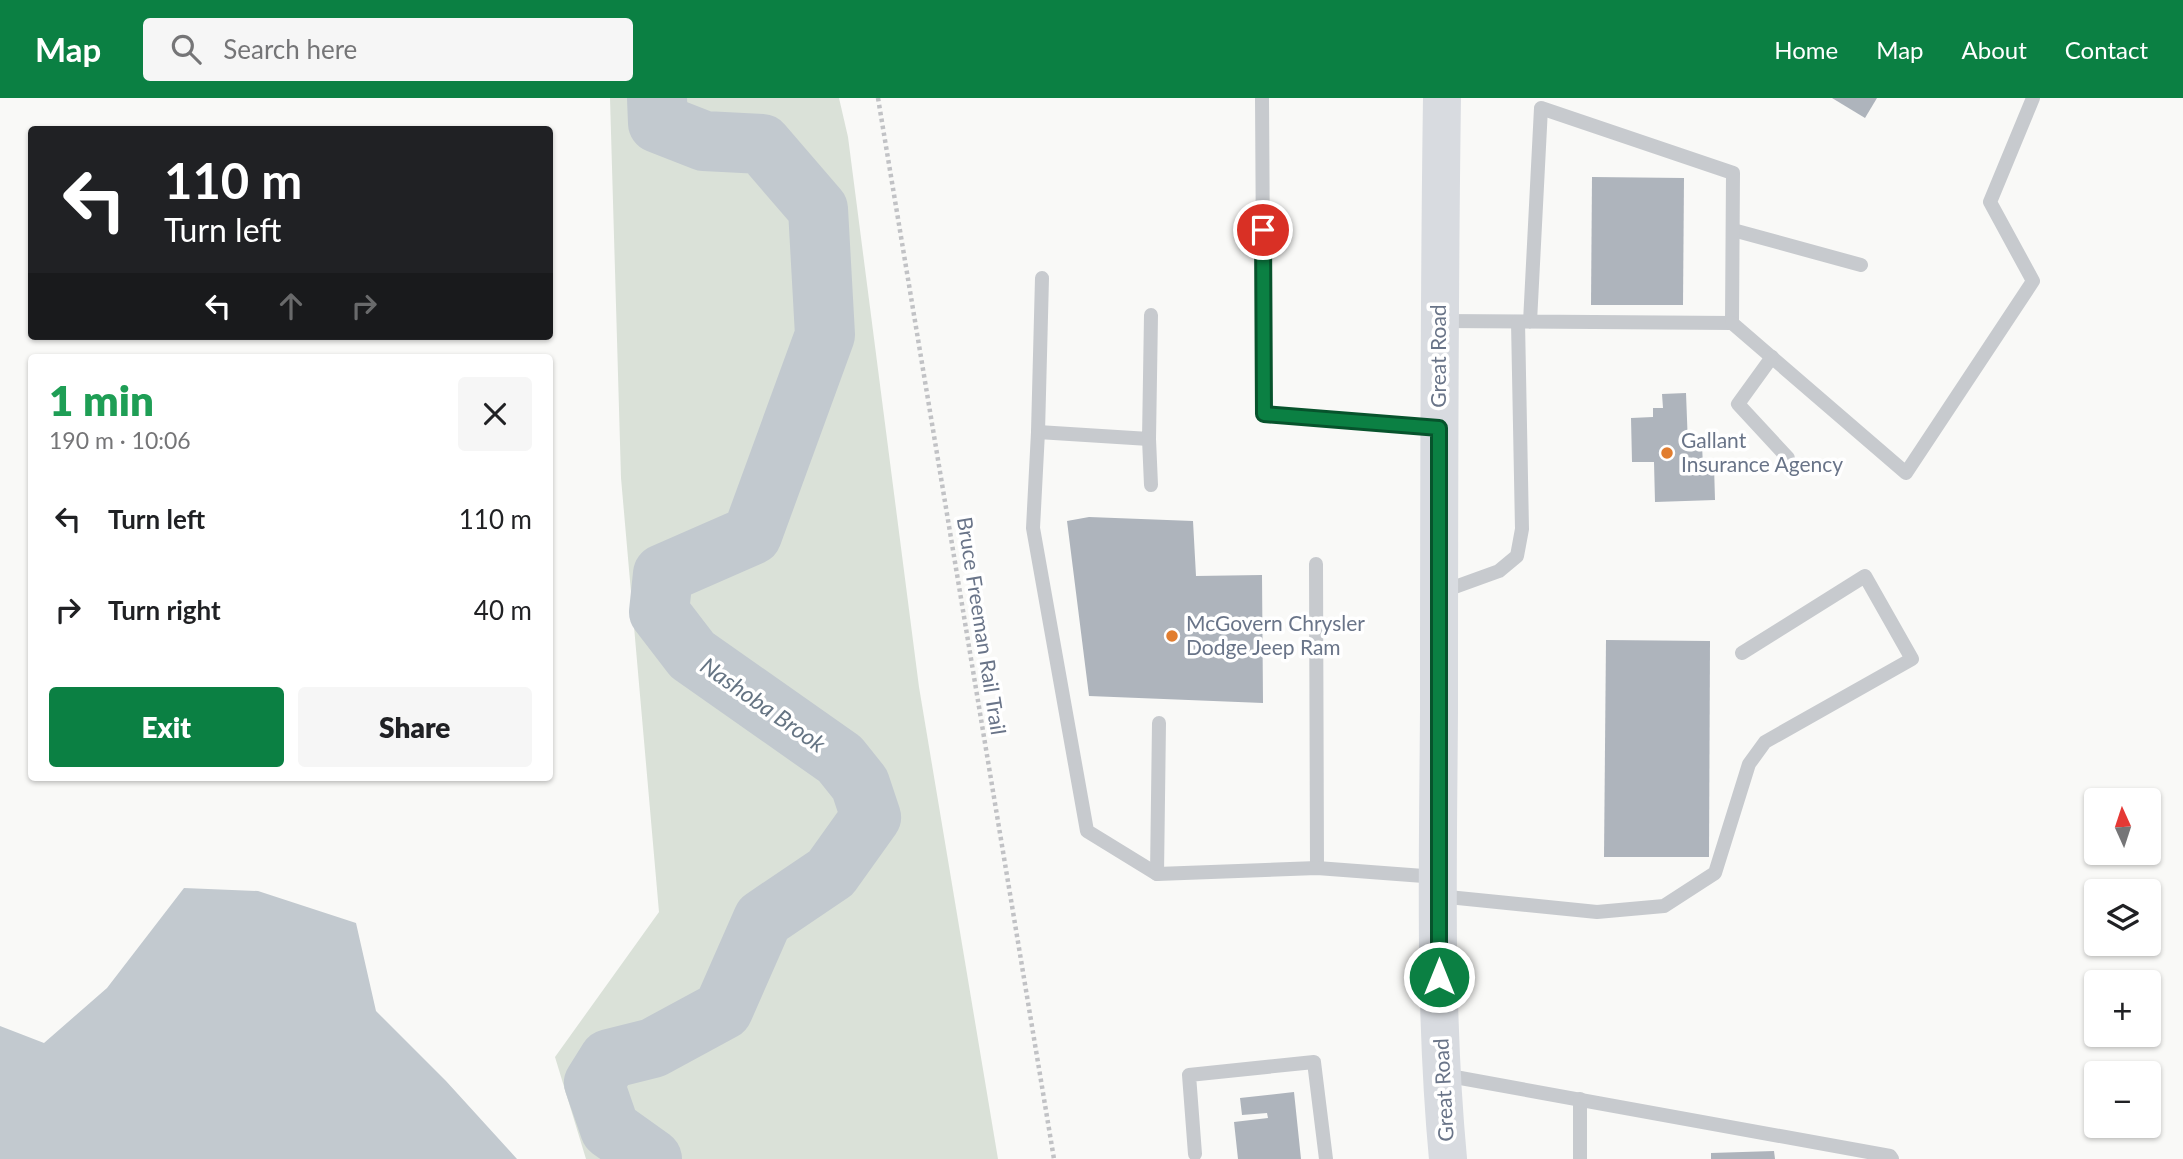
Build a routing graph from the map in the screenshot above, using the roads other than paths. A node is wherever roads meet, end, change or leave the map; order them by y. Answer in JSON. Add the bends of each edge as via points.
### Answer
{"nodes":[{"id":1,"x":1262,"y":98,"type":"edge"},
{"id":2,"x":1442,"y":98,"type":"edge"},
{"id":3,"x":2033,"y":98,"type":"edge"},
{"id":4,"x":1733,"y":230,"type":"junction"},
{"id":5,"x":1861,"y":265,"type":"dead end"},
{"id":6,"x":1042,"y":278,"type":"dead end"},
{"id":7,"x":1151,"y":315,"type":"dead end"},
{"id":8,"x":1439,"y":321,"type":"junction"},
{"id":9,"x":1524,"y":322,"type":"junction"},
{"id":10,"x":1732,"y":323,"type":"junction"},
{"id":11,"x":1772,"y":357,"type":"junction"},
{"id":12,"x":1439,"y":428,"type":"junction"},
{"id":13,"x":1038,"y":432,"type":"junction"},
{"id":14,"x":1149,"y":439,"type":"junction"},
{"id":15,"x":1788,"y":458,"type":"dead end"},
{"id":16,"x":1151,"y":485,"type":"dead end"},
{"id":17,"x":1316,"y":564,"type":"dead end"},
{"id":18,"x":1439,"y":593,"type":"junction"},
{"id":19,"x":1742,"y":653,"type":"dead end"},
{"id":20,"x":1159,"y":723,"type":"dead end"},
{"id":21,"x":1317,"y":868,"type":"junction"},
{"id":22,"x":1157,"y":874,"type":"junction"},
{"id":23,"x":1438,"y":887,"type":"junction"},
{"id":24,"x":1443,"y":1074,"type":"junction"},
{"id":25,"x":1580,"y":1099,"type":"junction"},
{"id":26,"x":1195,"y":1154,"type":"dead end"},
{"id":27,"x":1326,"y":1159,"type":"edge"},
{"id":28,"x":1448,"y":1159,"type":"edge"},
{"id":29,"x":1580,"y":1159,"type":"edge"},
{"id":30,"x":1892,"y":1159,"type":"edge"}],
"edges":[{"from":1,"to":12,"type":"lane","via":[[1264,414]]},
{"from":2,"to":8,"type":"main road","name":"Great Road"},
{"from":3,"to":11,"type":"lane","via":[[1990,202],[2033,282],[1906,473]]},
{"from":4,"to":5,"type":"lane"},
{"from":4,"to":9,"type":"lane","via":[[1733,173],[1541,108]]},
{"from":4,"to":10,"type":"lane"},
{"from":6,"to":13,"type":"lane"},
{"from":7,"to":14,"type":"lane"},
{"from":8,"to":9,"type":"lane"},
{"from":8,"to":12,"type":"main road","name":"Great Road"},
{"from":9,"to":10,"type":"lane"},
{"from":9,"to":18,"type":"lane","via":[[1522,529],[1517,556],[1499,571]]},
{"from":10,"to":11,"type":"lane"},
{"from":11,"to":15,"type":"lane","via":[[1738,404]]},
{"from":12,"to":18,"type":"main road","name":"Great Road"},
{"from":13,"to":14,"type":"lane"},
{"from":13,"to":22,"type":"lane","via":[[1033,528],[1087,831]]},
{"from":14,"to":16,"type":"lane"},
{"from":17,"to":21,"type":"lane"},
{"from":18,"to":23,"type":"main road","name":"Great Road"},
{"from":19,"to":23,"type":"lane","via":[[1865,576],[1912,659],[1766,742],[1749,764],[1715,873],[1664,906],[1597,912]]},
{"from":20,"to":22,"type":"lane"},
{"from":21,"to":22,"type":"lane"},
{"from":21,"to":23,"type":"lane"},
{"from":23,"to":24,"type":"main road","name":"Great Road"},
{"from":24,"to":25,"type":"lane"},
{"from":24,"to":28,"type":"main road","name":"Great Road"},
{"from":25,"to":29,"type":"lane"},
{"from":25,"to":30,"type":"lane"},
{"from":26,"to":27,"type":"lane","via":[[1189,1074],[1314,1062]]}]}
